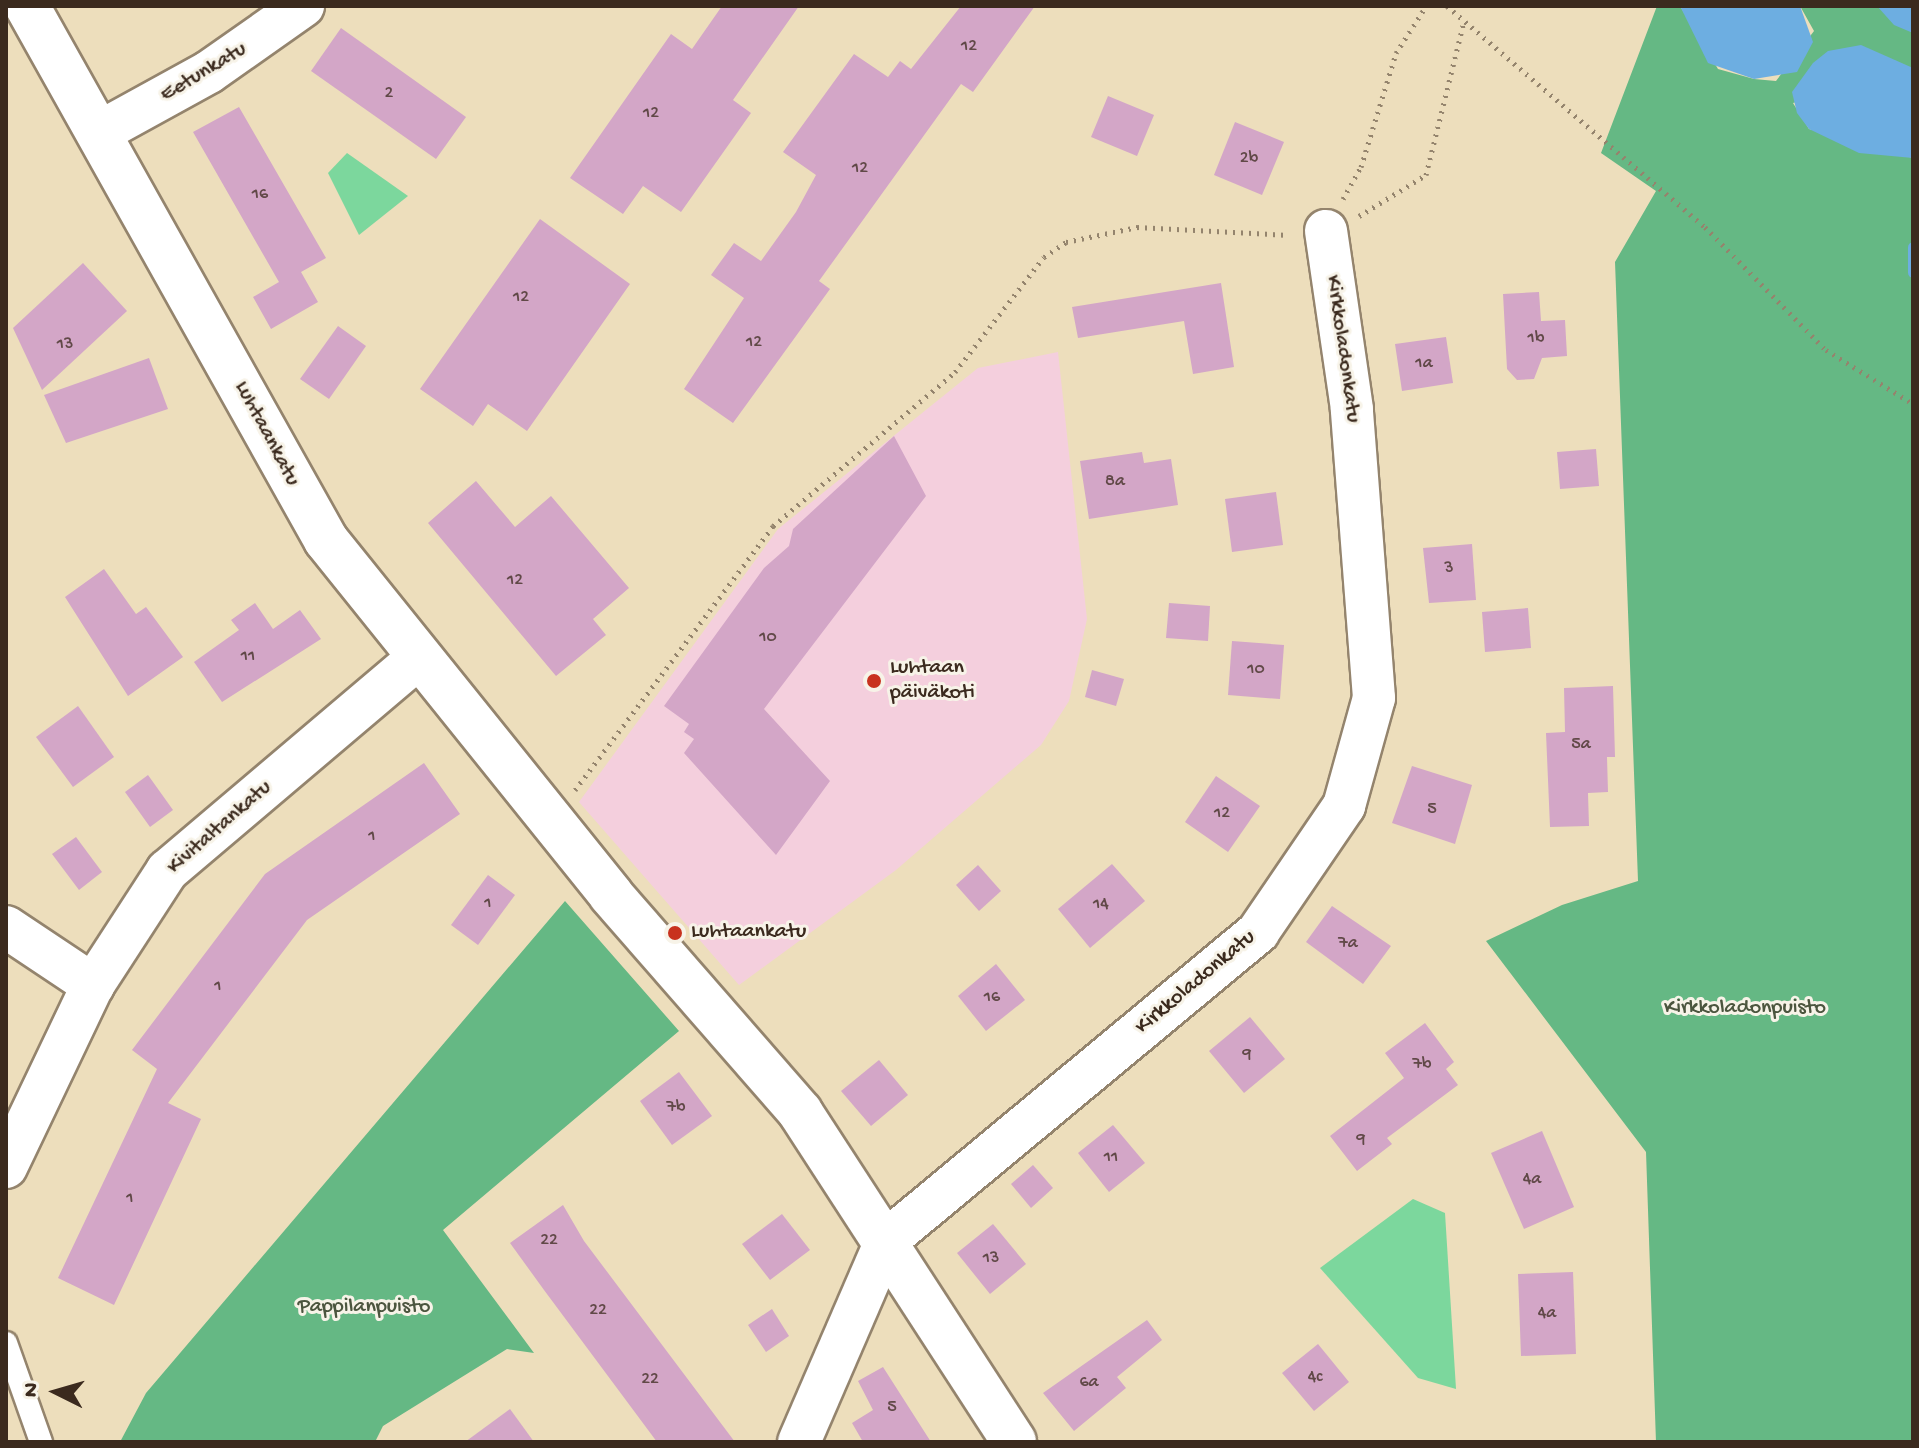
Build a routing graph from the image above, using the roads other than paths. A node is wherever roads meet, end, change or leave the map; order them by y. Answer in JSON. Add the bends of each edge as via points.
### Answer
{"nodes":[{"id":1,"x":27,"y":6,"type":"edge"},
{"id":2,"x":303,"y":6,"type":"edge"},
{"id":3,"x":100,"y":132,"type":"junction"},
{"id":4,"x":1326,"y":231,"type":"road end"},
{"id":5,"x":418,"y":658,"type":"junction"},
{"id":6,"x":6,"y":927,"type":"edge"},
{"id":7,"x":93,"y":985,"type":"junction"},
{"id":8,"x":6,"y":1167,"type":"edge"},
{"id":9,"x":886,"y":1241,"type":"junction"},
{"id":10,"x":6,"y":1343,"type":"edge"},
{"id":11,"x":41,"y":1442,"type":"edge"},
{"id":12,"x":799,"y":1442,"type":"edge"},
{"id":13,"x":1014,"y":1442,"type":"edge"}],
"edges":[{"from":1,"to":3,"type":"street","name":"Luhtaankatu"},
{"from":2,"to":3,"type":"street","name":"Eetunkatu","via":[[209,72]]},
{"from":3,"to":5,"type":"street","name":"Luhtaankatu","via":[[305,505]]},
{"from":4,"to":9,"type":"street","name":"Kirkkoladonkatu","via":[[1352,409],[1374,698],[1344,806],[1258,932]]},
{"from":5,"to":7,"type":"street","name":"Kivitaltankatu","via":[[167,871]]},
{"from":5,"to":9,"type":"street","name":"Luhtaankatu","via":[[800,1112]]},
{"from":6,"to":7,"type":"street"},
{"from":7,"to":8,"type":"street","name":"Kivitaltankatu"},
{"from":9,"to":12,"type":"street","name":"Kirkkoladonkatu"},
{"from":9,"to":13,"type":"street","name":"Luhtaankatu"},
{"from":10,"to":11,"type":"lane"}]}
